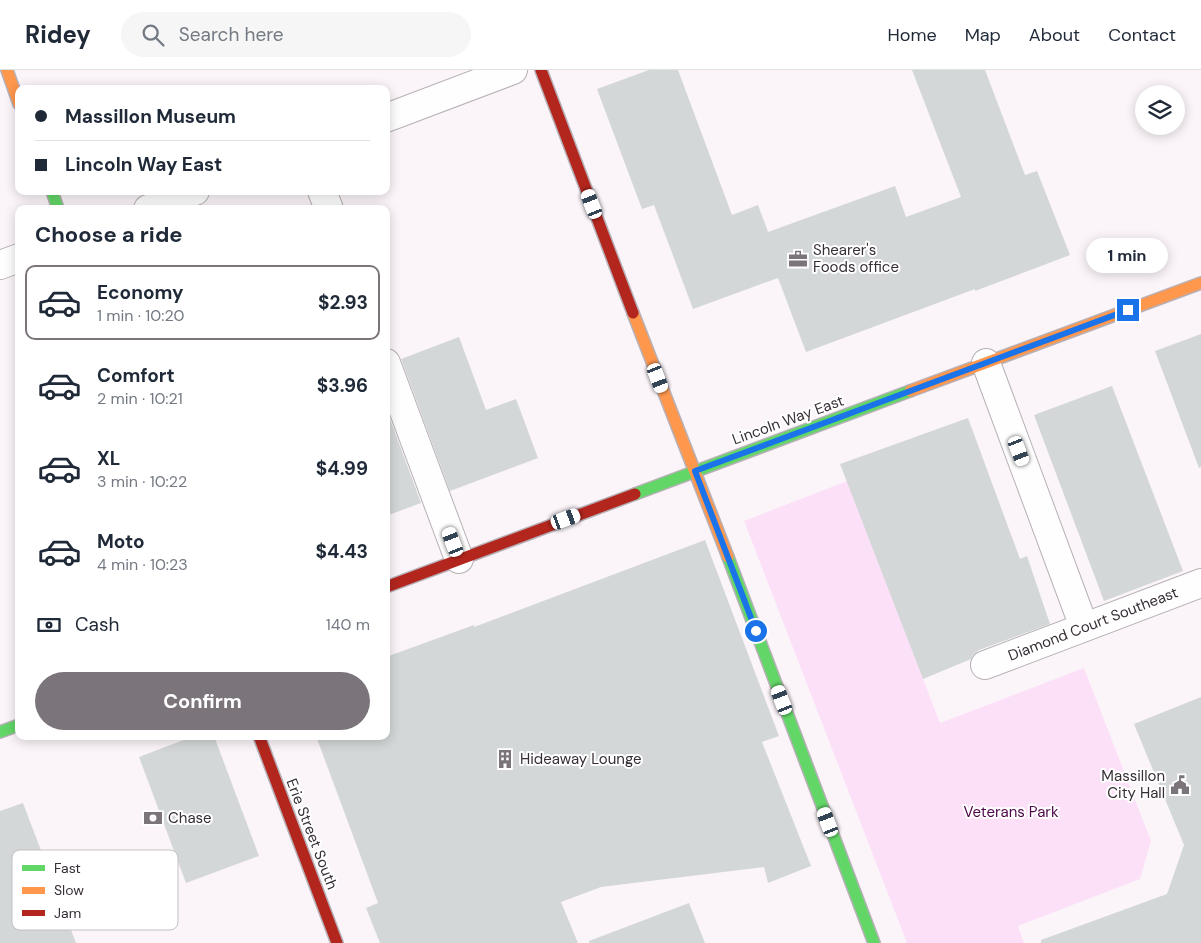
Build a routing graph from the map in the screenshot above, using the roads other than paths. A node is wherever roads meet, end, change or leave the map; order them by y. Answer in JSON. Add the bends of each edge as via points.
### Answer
{"nodes":[{"id":1,"x":7,"y":70,"type":"edge"},
{"id":2,"x":513,"y":70,"type":"edge"},
{"id":3,"x":541,"y":70,"type":"edge"},
{"id":4,"x":15,"y":93,"type":"edge"},
{"id":5,"x":390,"y":116,"type":"edge"},
{"id":6,"x":184,"y":195,"type":"edge"},
{"id":7,"x":158,"y":205,"type":"edge"},
{"id":8,"x":15,"y":259,"type":"edge"},
{"id":9,"x":0,"y":265,"type":"edge"},
{"id":10,"x":1201,"y":283,"type":"edge"},
{"id":11,"x":986,"y":362,"type":"junction"},
{"id":12,"x":390,"y":374,"type":"edge"},
{"id":13,"x":695,"y":471,"type":"junction"},
{"id":14,"x":459,"y":560,"type":"junction"},
{"id":15,"x":1201,"y":583,"type":"edge"},
{"id":16,"x":390,"y":586,"type":"edge"},
{"id":17,"x":1084,"y":627,"type":"junction"},
{"id":18,"x":985,"y":664,"type":"dead end"},
{"id":19,"x":15,"y":726,"type":"edge"},
{"id":20,"x":0,"y":732,"type":"edge"},
{"id":21,"x":261,"y":740,"type":"edge"},
{"id":22,"x":337,"y":943,"type":"edge"},
{"id":23,"x":874,"y":943,"type":"edge"}],
"edges":[{"from":1,"to":4,"type":"main road"},
{"from":2,"to":5,"type":"street"},
{"from":3,"to":13,"type":"main road"},
{"from":6,"to":7,"type":"street"},
{"from":8,"to":9,"type":"street"},
{"from":10,"to":11,"type":"main road","name":"Lincoln Way East"},
{"from":11,"to":13,"type":"main road","name":"Lincoln Way East"},
{"from":11,"to":17,"type":"street"},
{"from":12,"to":14,"type":"street"},
{"from":13,"to":14,"type":"main road","name":"Lincoln Way East"},
{"from":13,"to":23,"type":"main road"},
{"from":14,"to":16,"type":"main road","name":"Lincoln Way East"},
{"from":15,"to":17,"type":"street","name":"Diamond Court Southeast"},
{"from":17,"to":18,"type":"street","name":"Diamond Court Southeast"},
{"from":19,"to":20,"type":"main road"},
{"from":21,"to":22,"type":"main road","name":"Erie Street South"}]}
